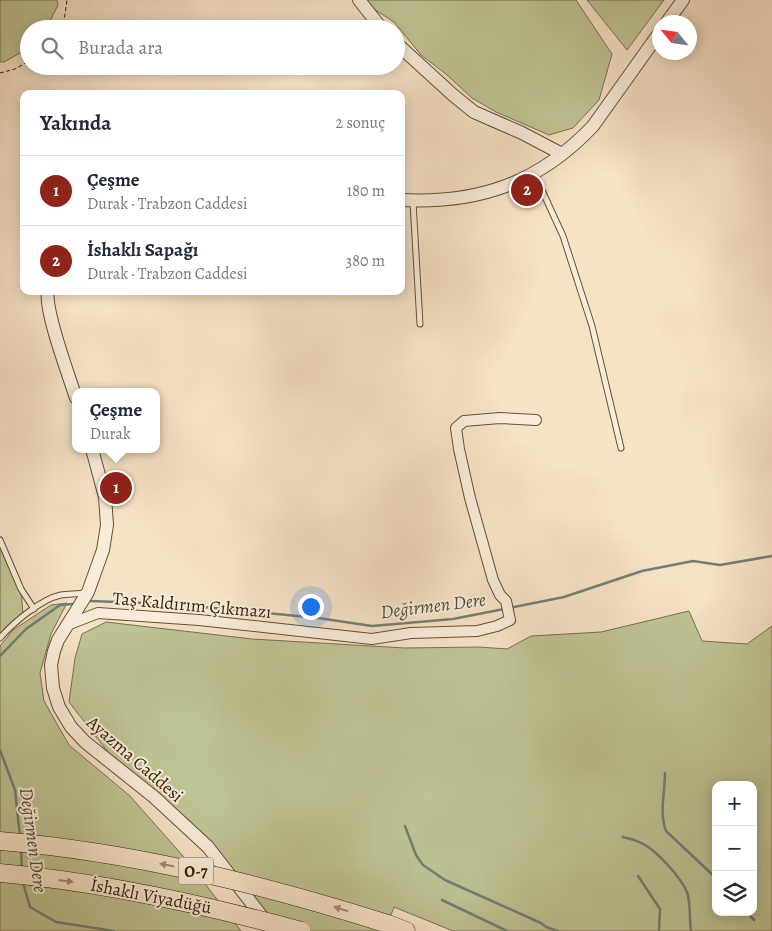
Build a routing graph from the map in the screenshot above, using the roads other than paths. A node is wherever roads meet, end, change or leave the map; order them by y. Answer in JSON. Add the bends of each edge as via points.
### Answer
{"nodes":[{"id":1,"x":359,"y":0,"type":"edge"},
{"id":2,"x":683,"y":0,"type":"edge"},
{"id":3,"x":671,"y":15,"type":"edge"},
{"id":4,"x":375,"y":20,"type":"edge"},
{"id":5,"x":652,"y":43,"type":"edge"},
{"id":6,"x":405,"y":50,"type":"edge"},
{"id":7,"x":562,"y":154,"type":"junction"},
{"id":8,"x":534,"y":173,"type":"junction"},
{"id":9,"x":407,"y":200,"type":"edge"},
{"id":10,"x":48,"y":295,"type":"edge"},
{"id":11,"x":420,"y":324,"type":"dead end"},
{"id":12,"x":73,"y":388,"type":"edge"},
{"id":13,"x":536,"y":420,"type":"dead end"},
{"id":14,"x":621,"y":448,"type":"dead end"},
{"id":15,"x":93,"y":453,"type":"edge"},
{"id":16,"x":0,"y":540,"type":"edge"},
{"id":17,"x":88,"y":592,"type":"junction"},
{"id":18,"x":34,"y":609,"type":"junction"},
{"id":19,"x":67,"y":625,"type":"junction"},
{"id":20,"x":0,"y":638,"type":"edge"},
{"id":21,"x":0,"y":840,"type":"edge"},
{"id":22,"x":0,"y":873,"type":"edge"},
{"id":23,"x":272,"y":931,"type":"edge"},
{"id":24,"x":300,"y":931,"type":"edge"},
{"id":25,"x":406,"y":931,"type":"edge"}],
"edges":[{"from":1,"to":4,"type":"street"},
{"from":2,"to":3,"type":"street"},
{"from":5,"to":7,"type":"street","via":[[593,126]]},
{"from":6,"to":7,"type":"street","via":[[474,112]]},
{"from":7,"to":8,"type":"street"},
{"from":8,"to":9,"type":"street","via":[[497,190],[476,195],[456,199]]},
{"from":8,"to":14,"type":"lane","via":[[563,236],[592,326]]},
{"from":9,"to":11,"type":"lane"},
{"from":10,"to":12,"type":"street"},
{"from":13,"to":19,"type":"street","name":"Taş Kaldırım Çıkmazı","via":[[464,420],[456,428],[458,450],[493,580],[506,603],[510,620],[497,626],[372,639],[199,620],[98,614]]},
{"from":15,"to":17,"type":"street","name":"Ayazma Caddesi","via":[[105,497],[108,525]]},
{"from":16,"to":18,"type":"lane","via":[[20,589]]},
{"from":17,"to":18,"type":"lane","via":[[59,595]]},
{"from":17,"to":19,"type":"street","name":"Ayazma Caddesi"},
{"from":18,"to":20,"type":"lane","via":[[23,615]]},
{"from":19,"to":23,"type":"street","name":"Ayazma Caddesi","via":[[58,640],[52,664],[53,688],[59,707],[71,727],[208,847]]},
{"from":25,"to":21,"type":"highway","name":"İshaklı Viyadüğü","number":"O-7","one_way":true,"bridge":true,"via":[[246,882],[99,852]]},
{"from":22,"to":24,"type":"highway","name":"İshaklı Viyadüğü","number":"O-7","one_way":true,"bridge":true,"via":[[166,898]]}]}
